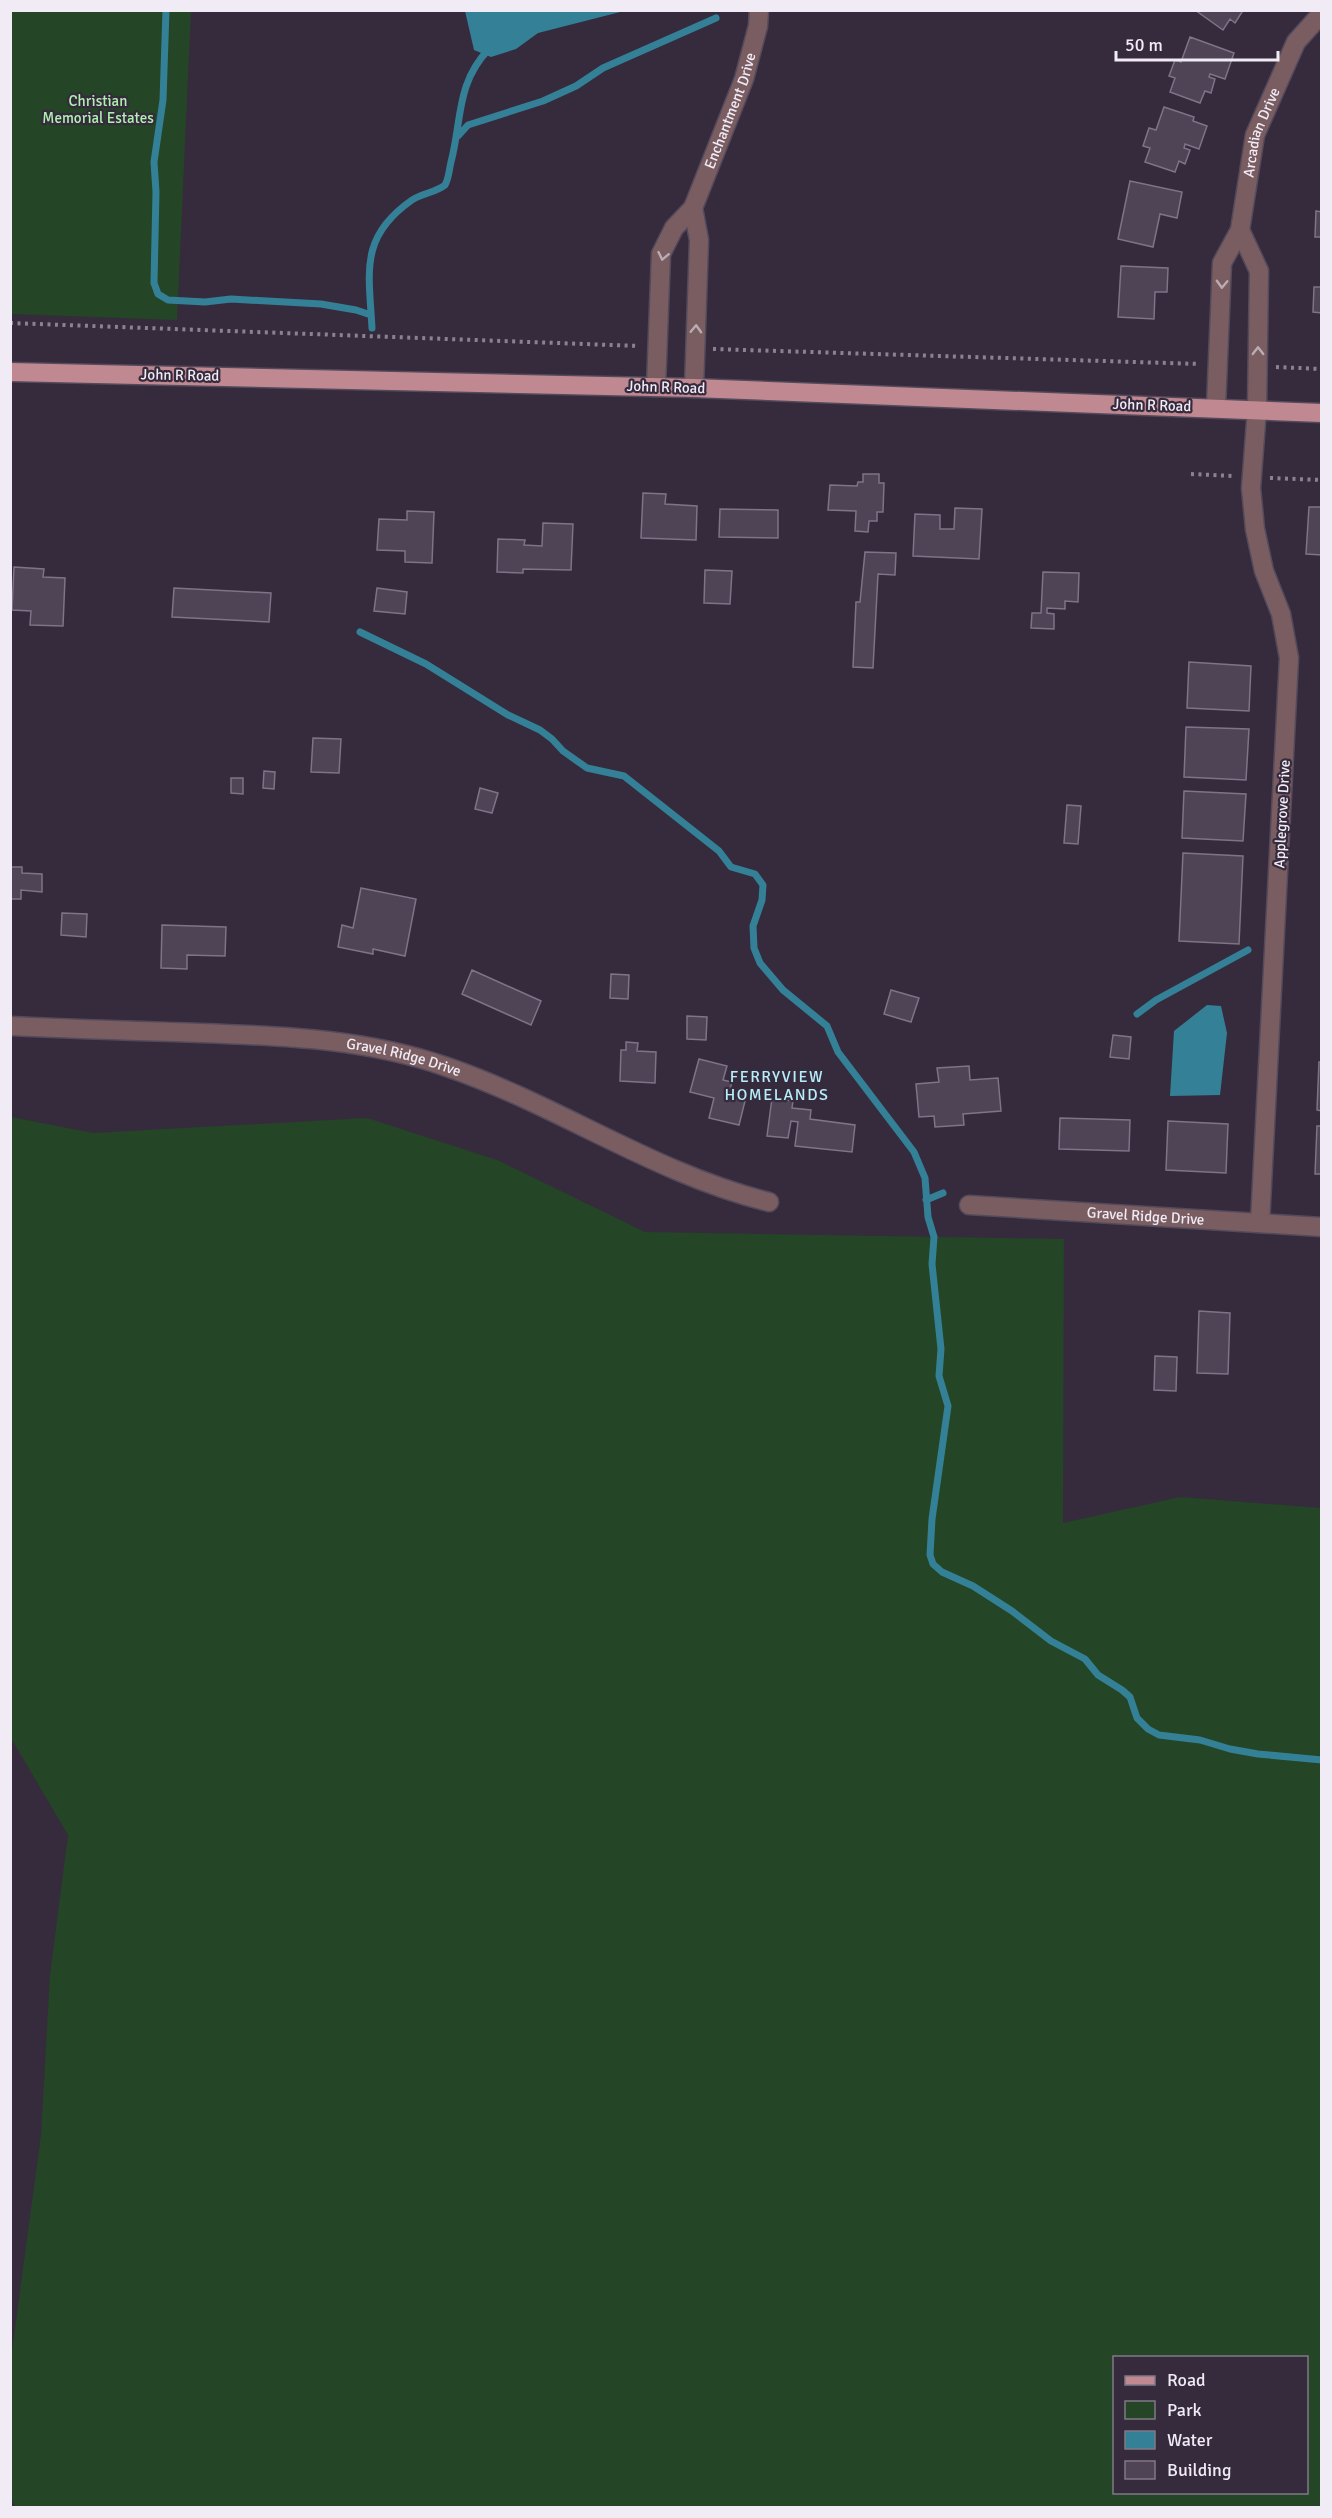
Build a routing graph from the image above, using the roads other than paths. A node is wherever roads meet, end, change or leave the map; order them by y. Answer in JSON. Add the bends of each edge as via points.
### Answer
{"nodes":[{"id":1,"x":759,"y":10,"type":"edge"},
{"id":2,"x":1322,"y":13,"type":"edge"},
{"id":3,"x":693,"y":208,"type":"junction"},
{"id":4,"x":1240,"y":230,"type":"junction"},
{"id":5,"x":10,"y":372,"type":"edge"},
{"id":6,"x":656,"y":387,"type":"junction"},
{"id":7,"x":694,"y":388,"type":"junction"},
{"id":8,"x":1216,"y":407,"type":"junction"},
{"id":9,"x":1257,"y":409,"type":"junction"},
{"id":10,"x":1322,"y":413,"type":"edge"},
{"id":11,"x":10,"y":1026,"type":"edge"},
{"id":12,"x":769,"y":1202,"type":"dead end"},
{"id":13,"x":969,"y":1205,"type":"dead end"},
{"id":14,"x":1260,"y":1223,"type":"junction"},
{"id":15,"x":1322,"y":1227,"type":"edge"}],
"edges":[{"from":1,"to":3,"type":"street","name":"Enchantment Drive","via":[[744,79]]},
{"from":2,"to":4,"type":"street","name":"Arcadian Drive","via":[[1296,42],[1255,135]]},
{"from":3,"to":6,"type":"street","name":"Enchantment Drive","one_way":true,"via":[[674,228],[661,254]]},
{"from":7,"to":3,"type":"street","one_way":true,"via":[[699,240]]},
{"from":4,"to":8,"type":"street","name":"Arcadian Drive","one_way":true,"via":[[1222,262]]},
{"from":9,"to":4,"type":"street","one_way":true,"via":[[1259,272]]},
{"from":5,"to":6,"type":"main road","name":"John R Road"},
{"from":6,"to":7,"type":"main road","name":"John R Road"},
{"from":7,"to":8,"type":"main road","name":"John R Road"},
{"from":8,"to":9,"type":"main road","name":"John R Road"},
{"from":9,"to":10,"type":"main road","name":"John R Road"},
{"from":9,"to":14,"type":"street","name":"Applegrove Drive","via":[[1251,488],[1255,529],[1264,571],[1281,614],[1289,658]]},
{"from":11,"to":12,"type":"street","name":"Gravel Ridge Drive","via":[[287,1036],[375,1048],[447,1067],[500,1087],[702,1182]]},
{"from":13,"to":14,"type":"street","name":"Gravel Ridge Drive"},
{"from":14,"to":15,"type":"street","name":"Gravel Ridge Drive"}]}
